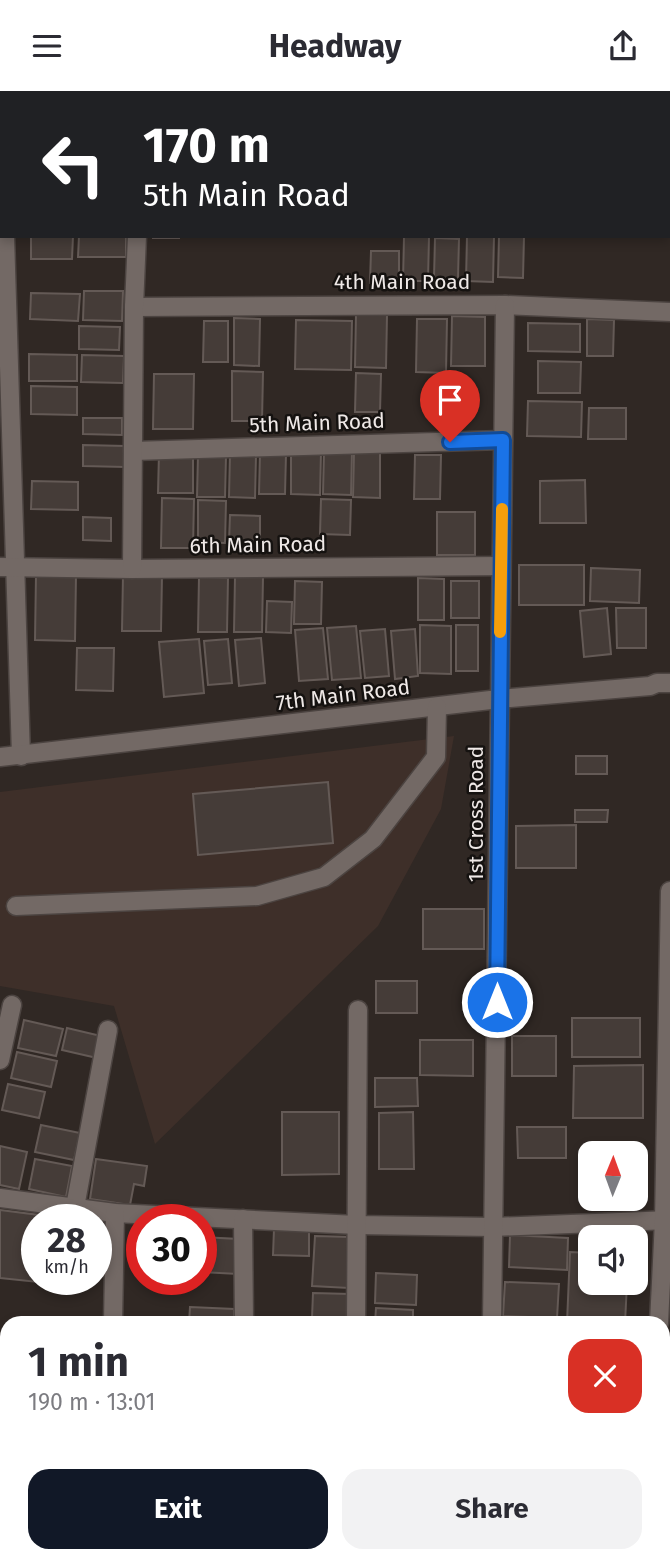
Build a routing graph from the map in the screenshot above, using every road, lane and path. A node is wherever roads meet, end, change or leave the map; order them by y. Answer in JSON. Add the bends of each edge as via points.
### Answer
{"nodes":[{"id":1,"x":5,"y":238,"type":"edge"},
{"id":2,"x":137,"y":238,"type":"edge"},
{"id":3,"x":505,"y":305,"type":"junction"},
{"id":4,"x":134,"y":307,"type":"junction"},
{"id":5,"x":670,"y":312,"type":"edge"},
{"id":6,"x":503,"y":440,"type":"junction"},
{"id":7,"x":133,"y":451,"type":"junction"},
{"id":8,"x":501,"y":566,"type":"junction"},
{"id":9,"x":8,"y":567,"type":"edge"},
{"id":10,"x":132,"y":569,"type":"junction"},
{"id":11,"x":670,"y":683,"type":"edge"},
{"id":12,"x":499,"y":699,"type":"junction"},
{"id":13,"x":437,"y":707,"type":"junction"},
{"id":14,"x":21,"y":756,"type":"junction"},
{"id":15,"x":0,"y":757,"type":"edge"},
{"id":16,"x":670,"y":891,"type":"edge"},
{"id":17,"x":16,"y":906,"type":"dead end"},
{"id":18,"x":12,"y":1005,"type":"dead end"},
{"id":19,"x":358,"y":1010,"type":"dead end"},
{"id":20,"x":108,"y":1030,"type":"dead end"},
{"id":21,"x":0,"y":1060,"type":"edge"},
{"id":22,"x":0,"y":1198,"type":"edge"},
{"id":23,"x":50,"y":1204,"type":"edge"},
{"id":24,"x":76,"y":1204,"type":"edge"},
{"id":25,"x":112,"y":1213,"type":"edge"},
{"id":26,"x":115,"y":1213,"type":"junction"},
{"id":27,"x":243,"y":1219,"type":"junction"},
{"id":28,"x":667,"y":1220,"type":"edge"},
{"id":29,"x":357,"y":1226,"type":"junction"},
{"id":30,"x":493,"y":1227,"type":"junction"},
{"id":31,"x":113,"y":1316,"type":"edge"},
{"id":32,"x":244,"y":1316,"type":"edge"},
{"id":33,"x":356,"y":1316,"type":"edge"},
{"id":34,"x":492,"y":1316,"type":"edge"},
{"id":35,"x":660,"y":1316,"type":"edge"}],
"edges":[{"from":1,"to":9,"type":"street"},
{"from":2,"to":4,"type":"street"},
{"from":3,"to":4,"type":"street","name":"4th Main Road"},
{"from":3,"to":5,"type":"street","name":"4th Main Road"},
{"from":3,"to":6,"type":"street","name":"1st Cross Road"},
{"from":4,"to":7,"type":"street"},
{"from":6,"to":7,"type":"street","name":"5th Main Road"},
{"from":6,"to":8,"type":"street","name":"1st Cross Road"},
{"from":7,"to":10,"type":"street"},
{"from":8,"to":10,"type":"street","name":"6th Main Road"},
{"from":8,"to":12,"type":"street","name":"1st Cross Road"},
{"from":9,"to":10,"type":"street","name":"6th Main Road"},
{"from":9,"to":14,"type":"street"},
{"from":11,"to":12,"type":"street","name":"7th Main Road"},
{"from":12,"to":13,"type":"street","name":"7th Main Road"},
{"from":12,"to":30,"type":"street","name":"1st Cross Road"},
{"from":13,"to":14,"type":"street","name":"7th Main Road"},
{"from":13,"to":17,"type":"street","via":[[436,757],[373,839],[324,877],[257,897]]},
{"from":14,"to":15,"type":"street","name":"7th Main Road"},
{"from":16,"to":28,"type":"street"},
{"from":18,"to":21,"type":"street"},
{"from":19,"to":29,"type":"street"},
{"from":20,"to":24,"type":"street"},
{"from":22,"to":23,"type":"street"},
{"from":25,"to":26,"type":"street"},
{"from":26,"to":27,"type":"street"},
{"from":26,"to":31,"type":"street"},
{"from":27,"to":29,"type":"street"},
{"from":27,"to":32,"type":"street"},
{"from":28,"to":30,"type":"street"},
{"from":28,"to":35,"type":"street"},
{"from":29,"to":30,"type":"street"},
{"from":29,"to":33,"type":"street"},
{"from":30,"to":34,"type":"street","name":"1st Cross Road"}]}
